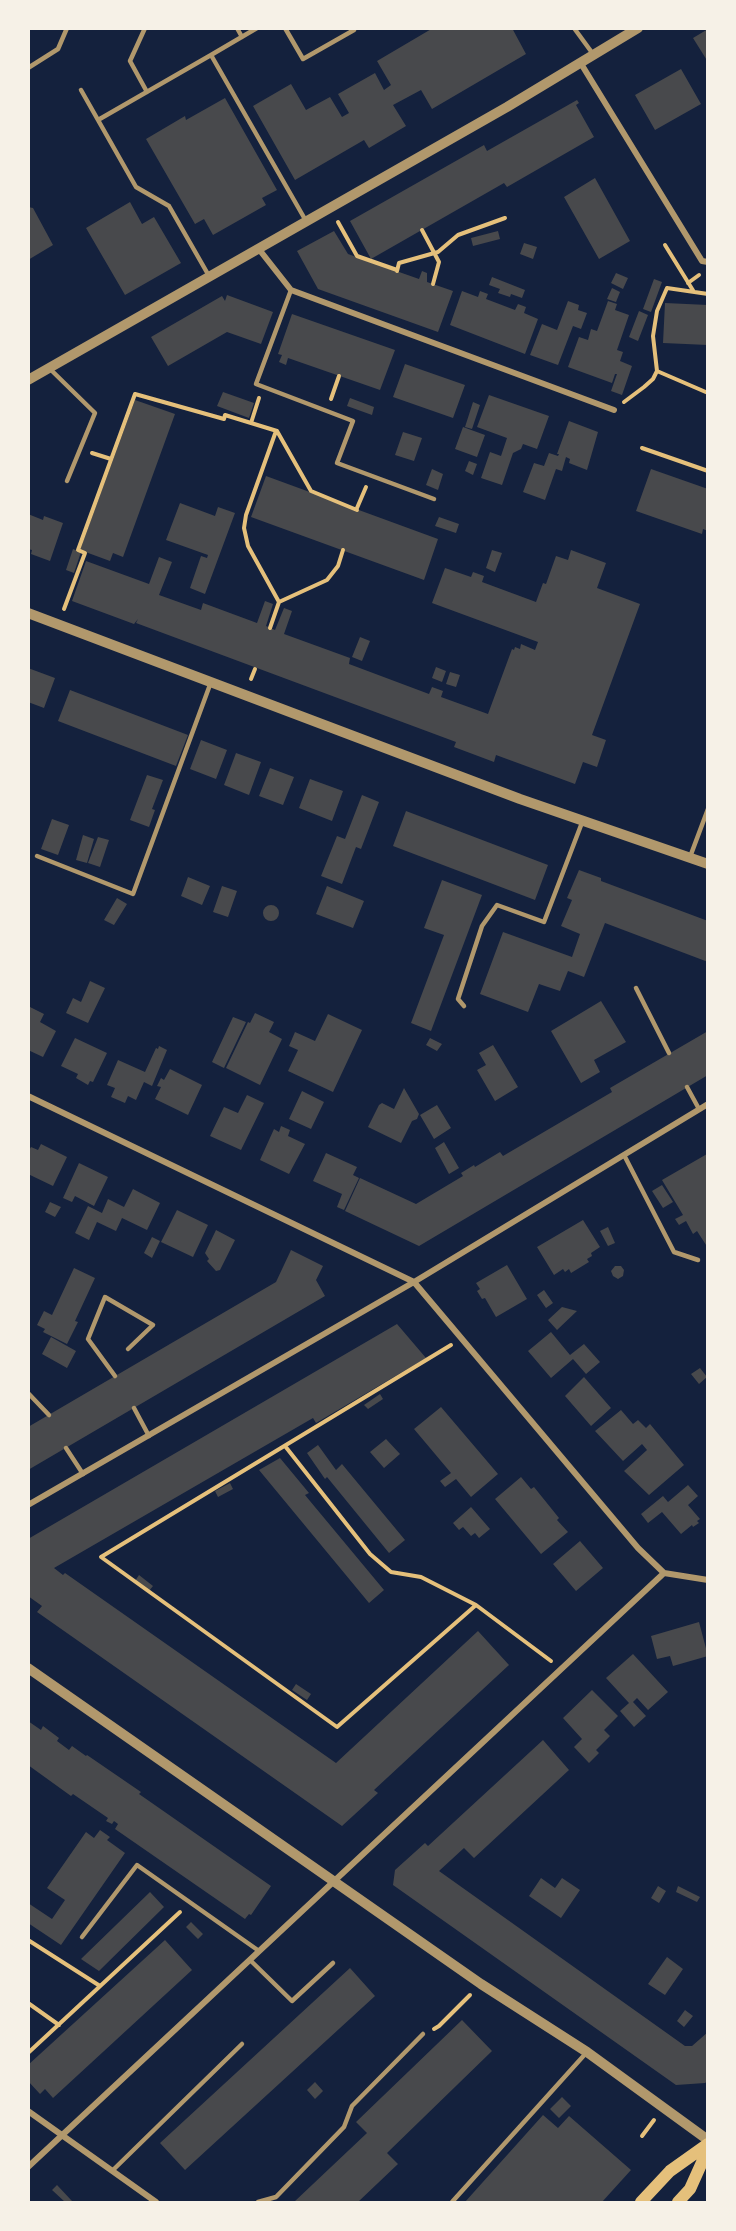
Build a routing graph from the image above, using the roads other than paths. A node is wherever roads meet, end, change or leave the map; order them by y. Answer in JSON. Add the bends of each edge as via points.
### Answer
{"nodes":[{"id":1,"x":67,"y":28,"type":"edge"},
{"id":2,"x":144,"y":28,"type":"edge"},
{"id":3,"x":237,"y":28,"type":"edge"},
{"id":4,"x":257,"y":28,"type":"edge"},
{"id":5,"x":285,"y":28,"type":"edge"},
{"id":6,"x":574,"y":28,"type":"edge"},
{"id":7,"x":638,"y":28,"type":"edge"},
{"id":8,"x":354,"y":30,"type":"edge"},
{"id":9,"x":242,"y":37,"type":"junction"},
{"id":10,"x":593,"y":54,"type":"junction"},
{"id":11,"x":211,"y":55,"type":"junction"},
{"id":12,"x":580,"y":62,"type":"junction"},
{"id":13,"x":28,"y":68,"type":"edge"},
{"id":14,"x":81,"y":90,"type":"dead end"},
{"id":15,"x":147,"y":92,"type":"junction"},
{"id":16,"x":98,"y":120,"type":"junction"},
{"id":17,"x":306,"y":221,"type":"junction"},
{"id":18,"x":258,"y":248,"type":"junction"},
{"id":19,"x":708,"y":262,"type":"edge"},
{"id":20,"x":209,"y":276,"type":"junction"},
{"id":21,"x":291,"y":290,"type":"junction"},
{"id":22,"x":49,"y":368,"type":"junction"},
{"id":23,"x":28,"y":380,"type":"edge"},
{"id":24,"x":614,"y":410,"type":"road end"},
{"id":25,"x":67,"y":481,"type":"dead end"},
{"id":26,"x":434,"y":499,"type":"dead end"},
{"id":27,"x":28,"y":613,"type":"edge"},
{"id":28,"x":211,"y":682,"type":"junction"},
{"id":29,"x":708,"y":809,"type":"edge"},
{"id":30,"x":583,"y":820,"type":"junction"},
{"id":31,"x":37,"y":856,"type":"dead end"},
{"id":32,"x":690,"y":857,"type":"junction"},
{"id":33,"x":708,"y":864,"type":"edge"},
{"id":34,"x":636,"y":988,"type":"dead end"},
{"id":35,"x":464,"y":1006,"type":"dead end"},
{"id":36,"x":669,"y":1053,"type":"dead end"},
{"id":37,"x":687,"y":1087,"type":"dead end"},
{"id":38,"x":28,"y":1096,"type":"edge"},
{"id":39,"x":708,"y":1104,"type":"edge"},
{"id":40,"x":699,"y":1109,"type":"junction"},
{"id":41,"x":624,"y":1155,"type":"junction"},
{"id":42,"x":698,"y":1260,"type":"dead end"},
{"id":43,"x":414,"y":1282,"type":"junction"},
{"id":44,"x":128,"y":1350,"type":"dead end"},
{"id":45,"x":115,"y":1376,"type":"dead end"},
{"id":46,"x":28,"y":1393,"type":"edge"},
{"id":47,"x":134,"y":1408,"type":"dead end"},
{"id":48,"x":49,"y":1415,"type":"dead end"},
{"id":49,"x":149,"y":1436,"type":"junction"},
{"id":50,"x":66,"y":1448,"type":"dead end"},
{"id":51,"x":82,"y":1474,"type":"junction"},
{"id":52,"x":28,"y":1505,"type":"edge"},
{"id":53,"x":664,"y":1573,"type":"junction"},
{"id":54,"x":708,"y":1580,"type":"edge"},
{"id":55,"x":28,"y":1668,"type":"edge"},
{"id":56,"x":333,"y":1882,"type":"junction"},
{"id":57,"x":82,"y":1937,"type":"dead end"},
{"id":58,"x":259,"y":1951,"type":"junction"},
{"id":59,"x":250,"y":1960,"type":"junction"},
{"id":60,"x":333,"y":1963,"type":"dead end"},
{"id":61,"x":423,"y":2034,"type":"road end"},
{"id":62,"x":242,"y":2044,"type":"dead end"},
{"id":63,"x":587,"y":2052,"type":"junction"},
{"id":64,"x":28,"y":2111,"type":"edge"},
{"id":65,"x":62,"y":2135,"type":"junction"},
{"id":66,"x":708,"y":2142,"type":"edge"},
{"id":67,"x":708,"y":2149,"type":"edge"},
{"id":68,"x":28,"y":2167,"type":"edge"},
{"id":69,"x":112,"y":2171,"type":"junction"},
{"id":70,"x":156,"y":2202,"type":"edge"},
{"id":71,"x":258,"y":2202,"type":"edge"},
{"id":72,"x":452,"y":2202,"type":"edge"},
{"id":73,"x":641,"y":2202,"type":"edge"},
{"id":74,"x":678,"y":2202,"type":"edge"}],
"edges":[{"from":1,"to":13,"type":"lane","via":[[58,49]]},
{"from":2,"to":15,"type":"lane","via":[[130,61]]},
{"from":3,"to":9,"type":"lane"},
{"from":4,"to":9,"type":"lane"},
{"from":5,"to":8,"type":"lane","via":[[303,59]]},
{"from":6,"to":10,"type":"lane"},
{"from":7,"to":10,"type":"street"},
{"from":9,"to":11,"type":"lane"},
{"from":10,"to":12,"type":"street"},
{"from":11,"to":15,"type":"lane"},
{"from":11,"to":17,"type":"lane"},
{"from":12,"to":17,"type":"street"},
{"from":12,"to":19,"type":"street","via":[[702,261]]},
{"from":14,"to":16,"type":"lane"},
{"from":15,"to":16,"type":"lane"},
{"from":16,"to":20,"type":"lane","via":[[136,187],[169,206]]},
{"from":17,"to":18,"type":"street"},
{"from":18,"to":20,"type":"street"},
{"from":18,"to":21,"type":"street"},
{"from":20,"to":22,"type":"street"},
{"from":21,"to":24,"type":"street"},
{"from":21,"to":26,"type":"lane","via":[[256,384],[353,420],[337,463]]},
{"from":22,"to":23,"type":"street"},
{"from":22,"to":25,"type":"lane","via":[[95,413]]},
{"from":27,"to":28,"type":"street"},
{"from":28,"to":30,"type":"street"},
{"from":28,"to":31,"type":"lane","via":[[133,894]]},
{"from":29,"to":32,"type":"lane"},
{"from":30,"to":32,"type":"street"},
{"from":30,"to":35,"type":"lane","via":[[544,922],[497,905],[482,926],[458,999]]},
{"from":32,"to":33,"type":"street"},
{"from":34,"to":36,"type":"lane"},
{"from":37,"to":40,"type":"lane"},
{"from":38,"to":43,"type":"street"},
{"from":39,"to":40,"type":"street"},
{"from":40,"to":41,"type":"street"},
{"from":41,"to":42,"type":"lane","via":[[674,1252]]},
{"from":41,"to":43,"type":"street"},
{"from":43,"to":49,"type":"street"},
{"from":43,"to":53,"type":"street","via":[[638,1548]]},
{"from":44,"to":45,"type":"lane","via":[[153,1325],[105,1297],[88,1339]]},
{"from":46,"to":48,"type":"lane"},
{"from":47,"to":49,"type":"lane"},
{"from":49,"to":51,"type":"street"},
{"from":50,"to":51,"type":"lane"},
{"from":51,"to":52,"type":"street"},
{"from":53,"to":54,"type":"street"},
{"from":53,"to":56,"type":"street"},
{"from":55,"to":56,"type":"street"},
{"from":56,"to":58,"type":"street"},
{"from":56,"to":63,"type":"street"},
{"from":57,"to":58,"type":"lane","via":[[137,1865]]},
{"from":58,"to":59,"type":"street"},
{"from":59,"to":60,"type":"lane","via":[[292,2001]]},
{"from":59,"to":65,"type":"street"},
{"from":61,"to":71,"type":"lane","via":[[352,2106],[345,2127],[276,2198]]},
{"from":62,"to":69,"type":"lane"},
{"from":63,"to":66,"type":"street"},
{"from":63,"to":72,"type":"lane"},
{"from":64,"to":65,"type":"street"},
{"from":65,"to":68,"type":"street"},
{"from":65,"to":69,"type":"street"},
{"from":66,"to":73,"type":"main road","via":[[670,2171]]},
{"from":67,"to":74,"type":"main road","via":[[690,2189]]},
{"from":69,"to":70,"type":"street"}]}
